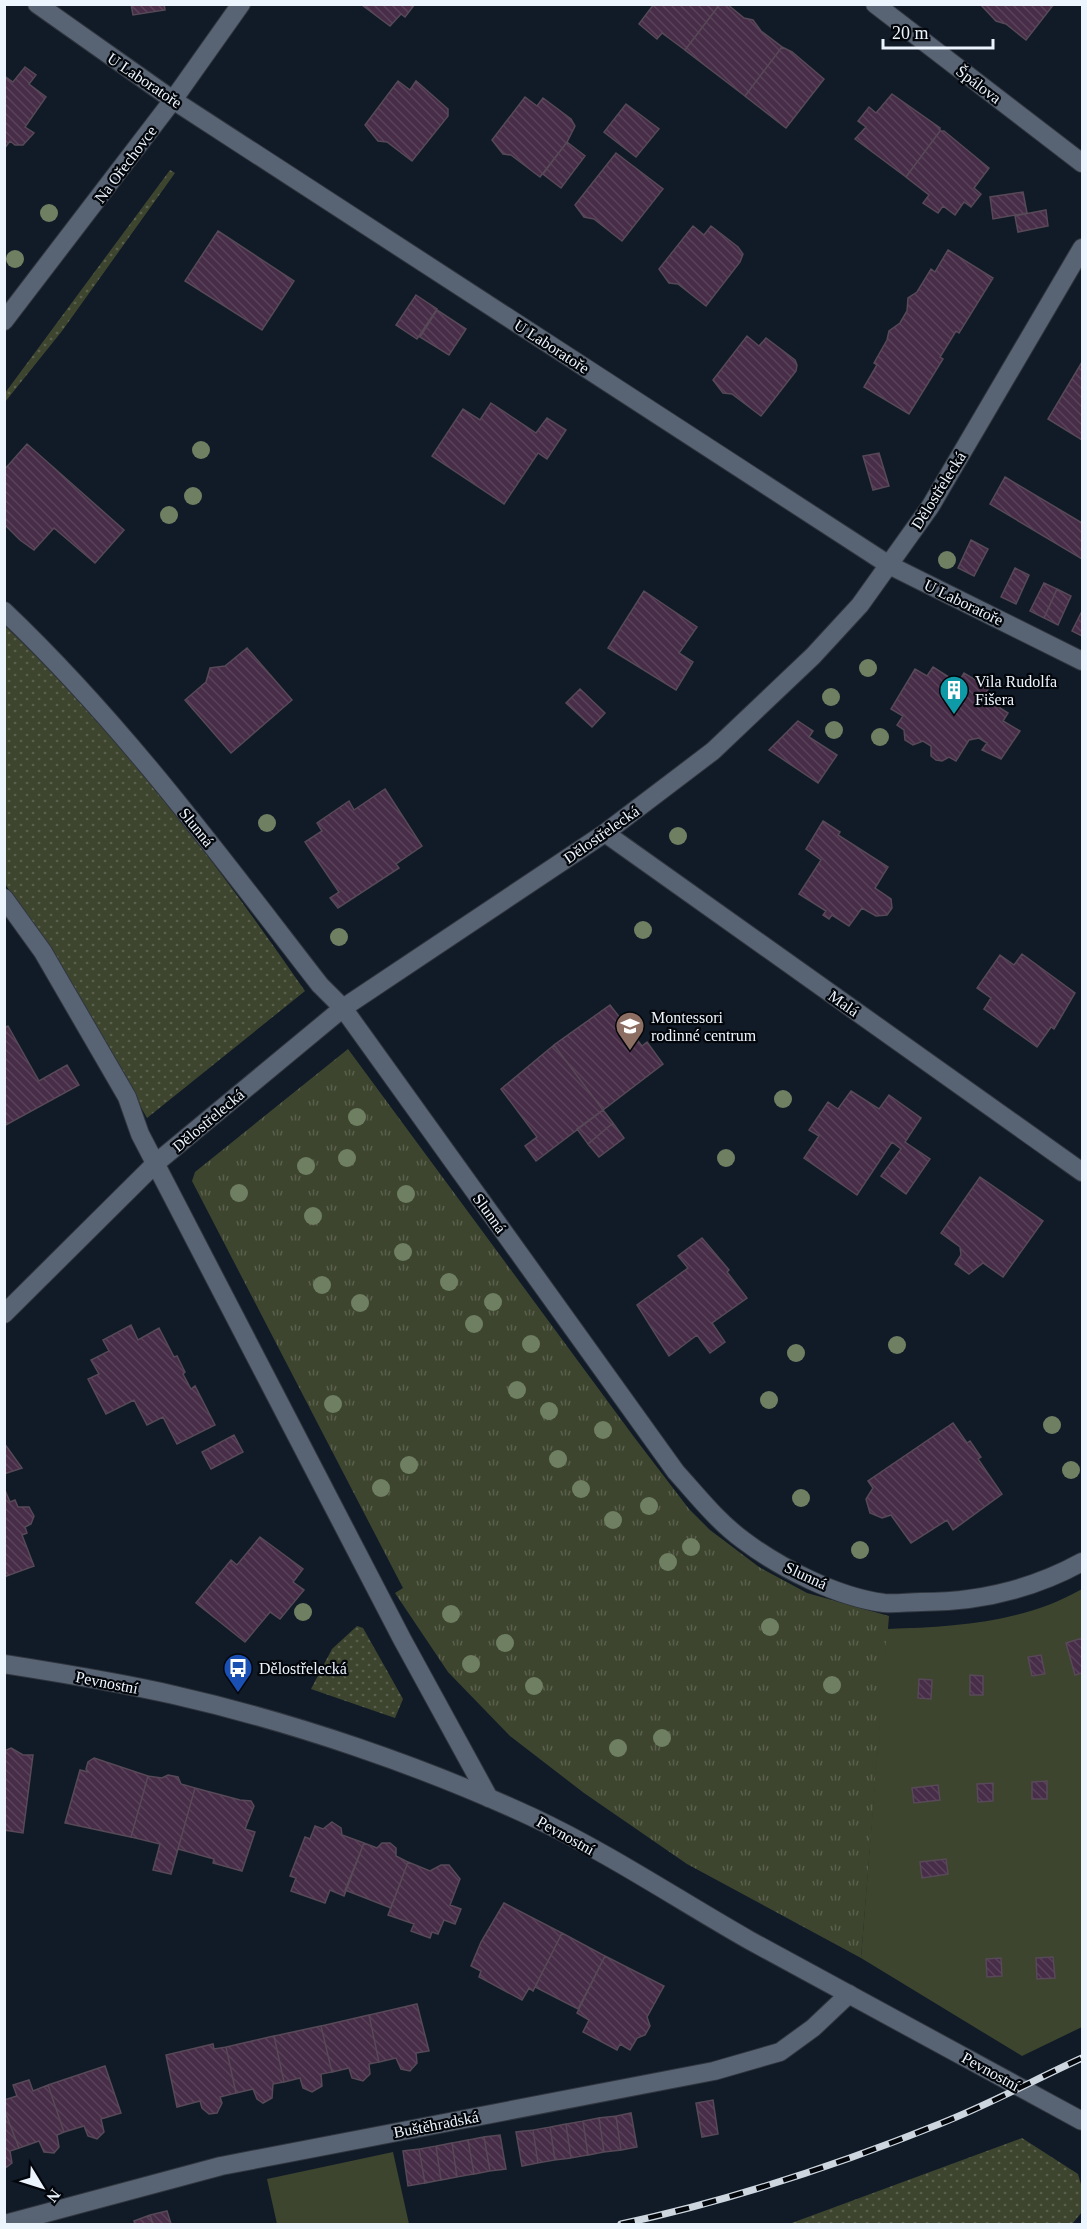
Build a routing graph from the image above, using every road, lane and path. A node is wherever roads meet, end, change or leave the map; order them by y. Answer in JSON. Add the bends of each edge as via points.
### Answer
{"nodes":[{"id":1,"x":36,"y":4,"type":"edge"},
{"id":2,"x":241,"y":4,"type":"edge"},
{"id":3,"x":875,"y":4,"type":"edge"},
{"id":4,"x":173,"y":100,"type":"junction"},
{"id":5,"x":1083,"y":163,"type":"edge"},
{"id":6,"x":1083,"y":248,"type":"edge"},
{"id":7,"x":4,"y":321,"type":"edge"},
{"id":8,"x":889,"y":565,"type":"junction"},
{"id":9,"x":4,"y":611,"type":"edge"},
{"id":10,"x":1083,"y":661,"type":"edge"},
{"id":11,"x":605,"y":833,"type":"junction"},
{"id":12,"x":4,"y":898,"type":"edge"},
{"id":13,"x":343,"y":1008,"type":"junction"},
{"id":14,"x":156,"y":1163,"type":"junction"},
{"id":15,"x":1083,"y":1172,"type":"edge"},
{"id":16,"x":4,"y":1314,"type":"edge"},
{"id":17,"x":1083,"y":1562,"type":"edge"},
{"id":18,"x":4,"y":1664,"type":"edge"},
{"id":19,"x":489,"y":1798,"type":"junction"},
{"id":20,"x":849,"y":1994,"type":"junction"},
{"id":21,"x":1083,"y":2121,"type":"edge"},
{"id":22,"x":5,"y":2224,"type":"edge"}],
"edges":[{"from":1,"to":4,"type":"street","name":"U Laboratoře"},
{"from":2,"to":4,"type":"street","name":"Na Ořechovce"},
{"from":3,"to":5,"type":"street","name":"Špálova"},
{"from":4,"to":7,"type":"street","name":"Na Ořechovce"},
{"from":4,"to":8,"type":"street","name":"U Laboratoře"},
{"from":6,"to":8,"type":"street","name":"Dělostřelecká","via":[[930,507]]},
{"from":8,"to":10,"type":"street","name":"U Laboratoře"},
{"from":8,"to":11,"type":"street","name":"Dělostřelecká","via":[[860,605],[813,656],[713,751]]},
{"from":9,"to":13,"type":"street","name":"Slunná","via":[[50,654],[128,743],[320,985]]},
{"from":11,"to":13,"type":"street","name":"Dělostřelecká"},
{"from":11,"to":15,"type":"street","name":"Malá"},
{"from":12,"to":14,"type":"street","via":[[43,952],[121,1087]]},
{"from":13,"to":14,"type":"street","name":"Dělostřelecká"},
{"from":13,"to":17,"type":"street","name":"Slunná","via":[[676,1472],[742,1540],[810,1580],[884,1603],[991,1597],[1026,1588]]},
{"from":14,"to":16,"type":"street","name":"Dělostřelecká"},
{"from":14,"to":19,"type":"street","via":[[402,1639]]},
{"from":18,"to":19,"type":"street","name":"Pevnostní","via":[[116,1683],[245,1713],[383,1757]]},
{"from":19,"to":20,"type":"street","name":"Pevnostní","via":[[535,1818]]},
{"from":20,"to":21,"type":"street","name":"Pevnostní"},
{"from":20,"to":22,"type":"street","name":"Buštěhradská","via":[[780,2052],[714,2071],[221,2166]]}]}
